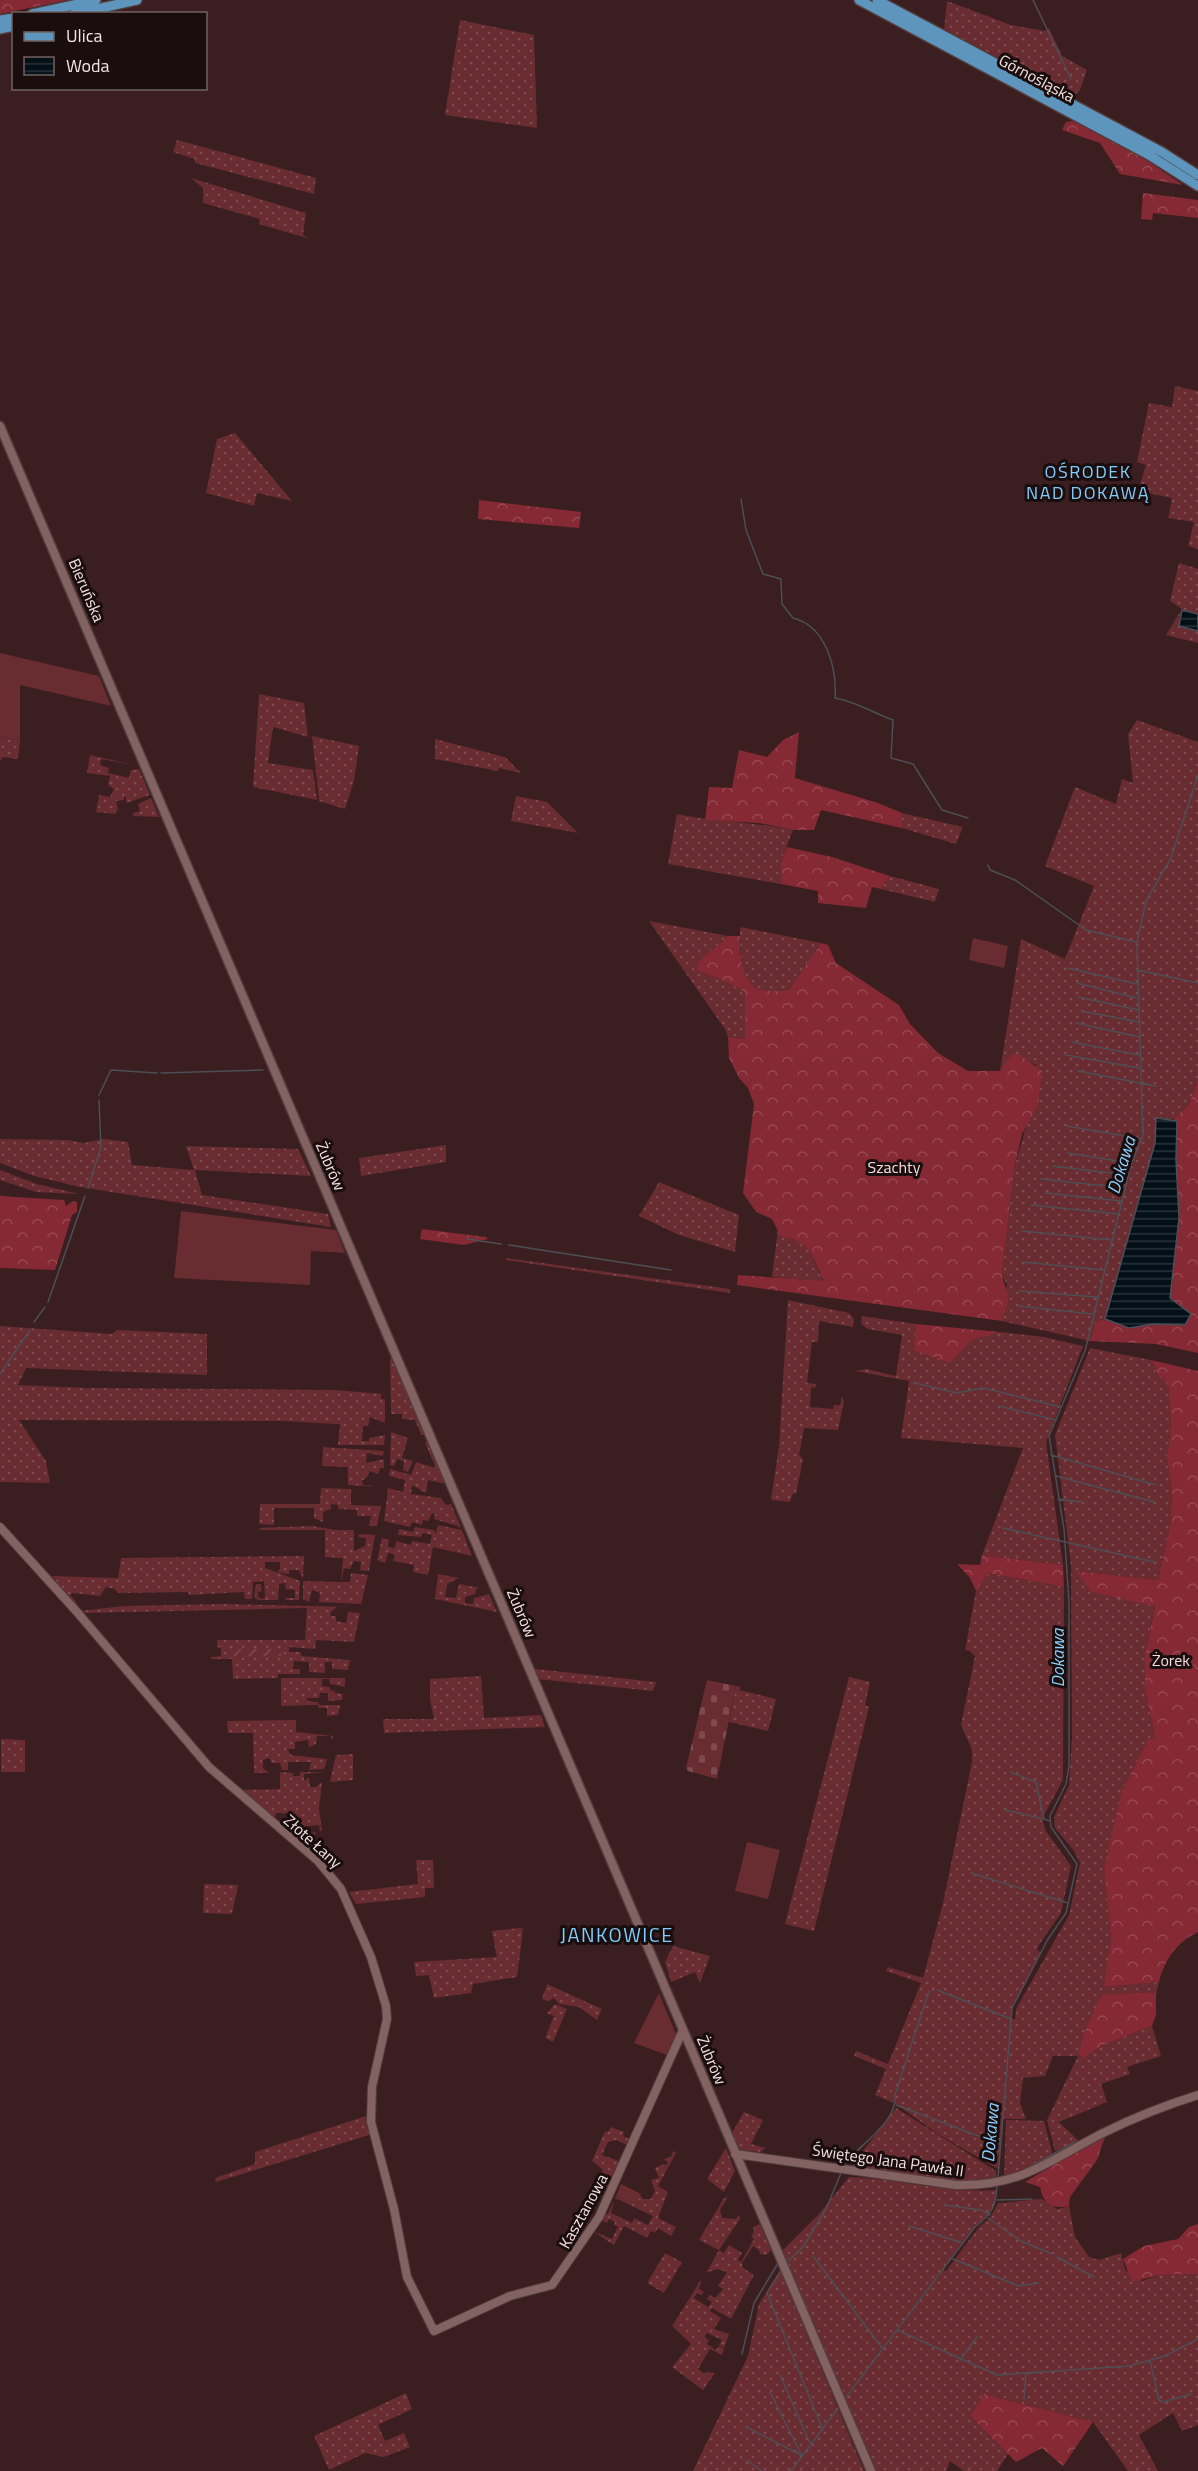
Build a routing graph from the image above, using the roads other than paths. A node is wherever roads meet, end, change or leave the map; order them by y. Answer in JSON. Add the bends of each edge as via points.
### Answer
{"nodes":[{"id":1,"x":96,"y":0,"type":"edge"},
{"id":2,"x":137,"y":0,"type":"edge"},
{"id":3,"x":859,"y":0,"type":"edge"},
{"id":4,"x":877,"y":0,"type":"edge"},
{"id":5,"x":41,"y":12,"type":"edge"},
{"id":6,"x":83,"y":12,"type":"edge"},
{"id":7,"x":1198,"y":176,"type":"edge"},
{"id":8,"x":1198,"y":186,"type":"edge"},
{"id":9,"x":0,"y":426,"type":"edge"},
{"id":10,"x":145,"y":766,"type":"joint"},
{"id":11,"x":0,"y":1527,"type":"edge"},
{"id":12,"x":683,"y":2030,"type":"junction"},
{"id":13,"x":1198,"y":2096,"type":"edge"},
{"id":14,"x":735,"y":2154,"type":"junction"},
{"id":15,"x":434,"y":2331,"type":"joint"},
{"id":16,"x":871,"y":2471,"type":"edge"}],
"edges":[{"from":1,"to":5,"type":"main road"},
{"from":2,"to":6,"type":"main road"},
{"from":3,"to":8,"type":"main road","name":"Górnośląska","via":[[1149,155]]},
{"from":4,"to":7,"type":"main road","name":"Górnośląska","via":[[1162,152]]},
{"from":9,"to":10,"type":"main road","name":"Bieruńska"},
{"from":10,"to":12,"type":"main road","name":"Żubrów"},
{"from":11,"to":15,"type":"street","name":"Złote Łany","via":[[209,1767],[318,1862],[341,1889],[371,1958],[386,2006],[387,2019],[372,2092],[372,2128],[394,2209],[406,2277]]},
{"from":12,"to":14,"type":"main road","name":"Żubrów"},
{"from":12,"to":15,"type":"street","name":"Kasztanowa","via":[[599,2217],[552,2285],[510,2296]]},
{"from":13,"to":14,"type":"street","name":"Świętego Jana Pawła II","via":[[1107,2131],[1007,2182],[956,2185]]},
{"from":14,"to":16,"type":"main road","name":"Żubrów"}]}
